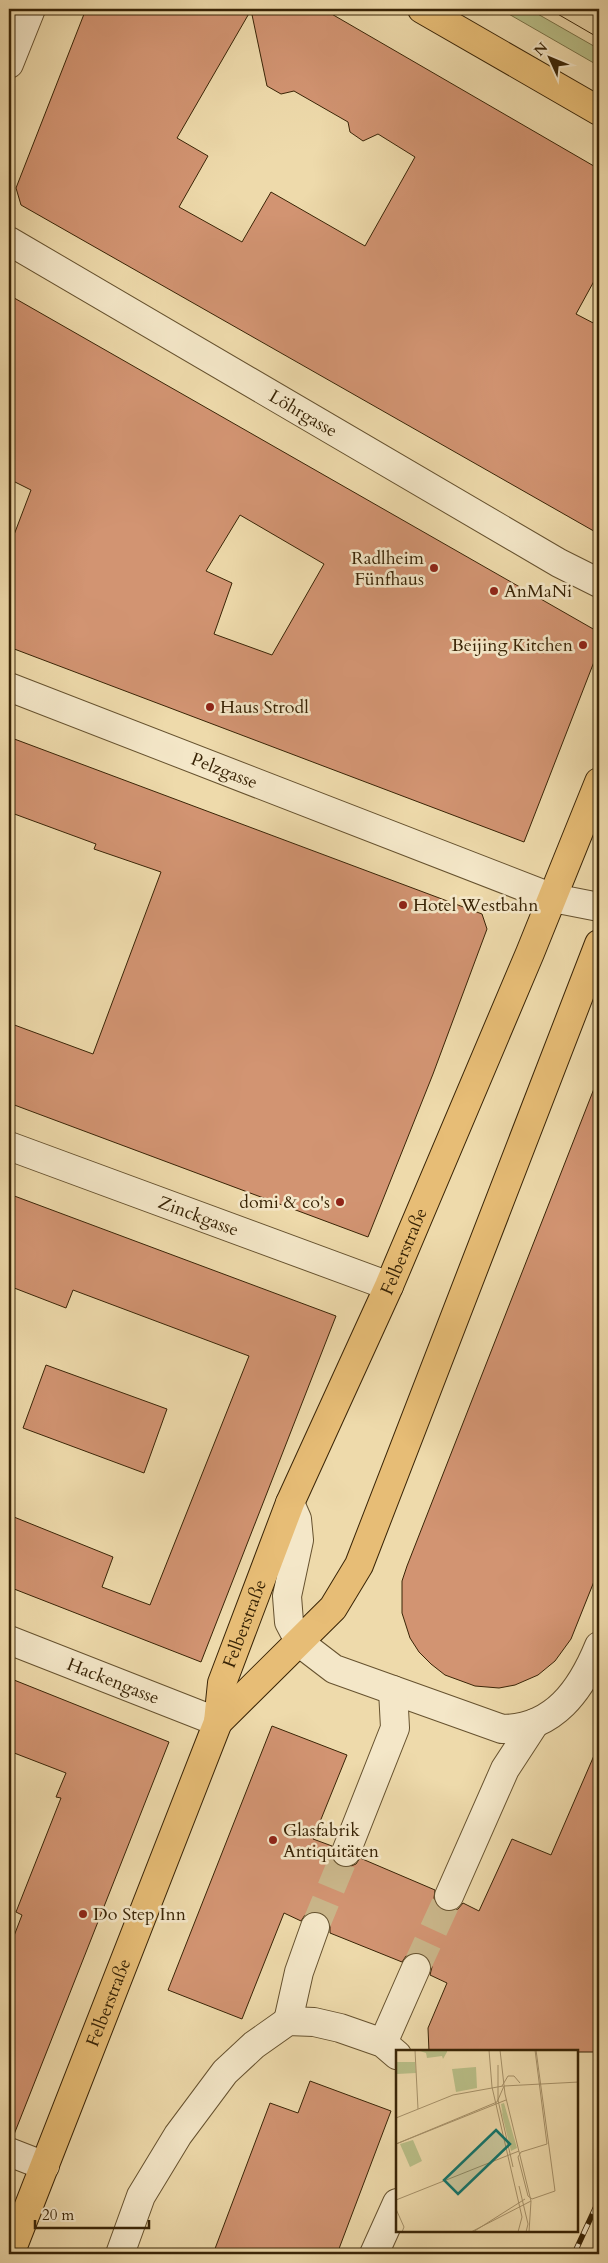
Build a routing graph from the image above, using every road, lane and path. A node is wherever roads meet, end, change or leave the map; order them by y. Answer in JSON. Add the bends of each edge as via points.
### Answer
{"nodes":[{"id":1,"x":31,"y":9,"type":"edge"},
{"id":2,"x":422,"y":9,"type":"edge"},
{"id":3,"x":9,"y":64,"type":"edge"},
{"id":4,"x":599,"y":111,"type":"edge"},
{"id":5,"x":9,"y":241,"type":"edge"},
{"id":6,"x":599,"y":583,"type":"edge"},
{"id":7,"x":9,"y":687,"type":"edge"},
{"id":8,"x":599,"y":782,"type":"edge"},
{"id":9,"x":553,"y":898,"type":"junction"},
{"id":10,"x":599,"y":907,"type":"edge"},
{"id":11,"x":599,"y":944,"type":"edge"},
{"id":12,"x":9,"y":1146,"type":"edge"},
{"id":13,"x":389,"y":1286,"type":"junction"},
{"id":14,"x":290,"y":1503,"type":"junction"},
{"id":15,"x":9,"y":1640,"type":"edge"},
{"id":16,"x":300,"y":1643,"type":"junction"},
{"id":17,"x":599,"y":1646,"type":"edge"},
{"id":18,"x":392,"y":1690,"type":"junction"},
{"id":19,"x":218,"y":1722,"type":"junction"},
{"id":20,"x":535,"y":1723,"type":"junction"},
{"id":21,"x":346,"y":1852,"type":"tunnel mouth"},
{"id":22,"x":449,"y":1896,"type":"tunnel mouth"},
{"id":23,"x":315,"y":1927,"type":"tunnel mouth"},
{"id":24,"x":416,"y":1968,"type":"tunnel mouth"},
{"id":25,"x":288,"y":2021,"type":"junction"},
{"id":26,"x":390,"y":2049,"type":"edge"},
{"id":27,"x":9,"y":2152,"type":"edge"},
{"id":28,"x":44,"y":2166,"type":"junction"},
{"id":29,"x":396,"y":2205,"type":"edge"},
{"id":30,"x":10,"y":2254,"type":"edge"},
{"id":31,"x":120,"y":2254,"type":"edge"},
{"id":32,"x":374,"y":2254,"type":"edge"}],
"edges":[{"from":1,"to":3,"type":"street"},
{"from":2,"to":4,"type":"main road"},
{"from":5,"to":6,"type":"street","name":"Löhrgasse","via":[[559,563]]},
{"from":7,"to":9,"type":"street","name":"Pelzgasse"},
{"from":8,"to":9,"type":"main road","name":"Felberstraße"},
{"from":9,"to":10,"type":"street","name":"Pelzgasse"},
{"from":9,"to":13,"type":"main road","name":"Felberstraße"},
{"from":11,"to":16,"type":"main road","name":"Felberstraße","via":[[359,1565],[333,1608]]},
{"from":12,"to":13,"type":"street","name":"Zinckgasse"},
{"from":13,"to":14,"type":"main road","name":"Felberstraße"},
{"from":14,"to":16,"type":"street","via":[[297,1519],[299,1540],[288,1596],[289,1622]]},
{"from":14,"to":19,"type":"main road","name":"Felberstraße","via":[[222,1683]]},
{"from":15,"to":19,"type":"street","name":"Hackengasse"},
{"from":16,"to":18,"type":"street","via":[[334,1669]]},
{"from":16,"to":19,"type":"main road","name":"Felberstraße"},
{"from":17,"to":20,"type":"street","via":[[574,1695],[555,1712]]},
{"from":18,"to":20,"type":"street","via":[[502,1730]]},
{"from":18,"to":21,"type":"street","via":[[395,1728]]},
{"from":19,"to":28,"type":"main road","name":"Felberstraße"},
{"from":20,"to":22,"type":"street","via":[[504,1769]]},
{"from":23,"to":25,"type":"street","via":[[299,1972]]},
{"from":24,"to":26,"type":"street"},
{"from":25,"to":26,"type":"street","via":[[322,2024]]},
{"from":25,"to":31,"type":"street","via":[[254,2045],[225,2072],[178,2135],[141,2196]]},
{"from":27,"to":28,"type":"street"},
{"from":28,"to":30,"type":"main road","name":"Felberstraße"},
{"from":29,"to":32,"type":"street"}]}
